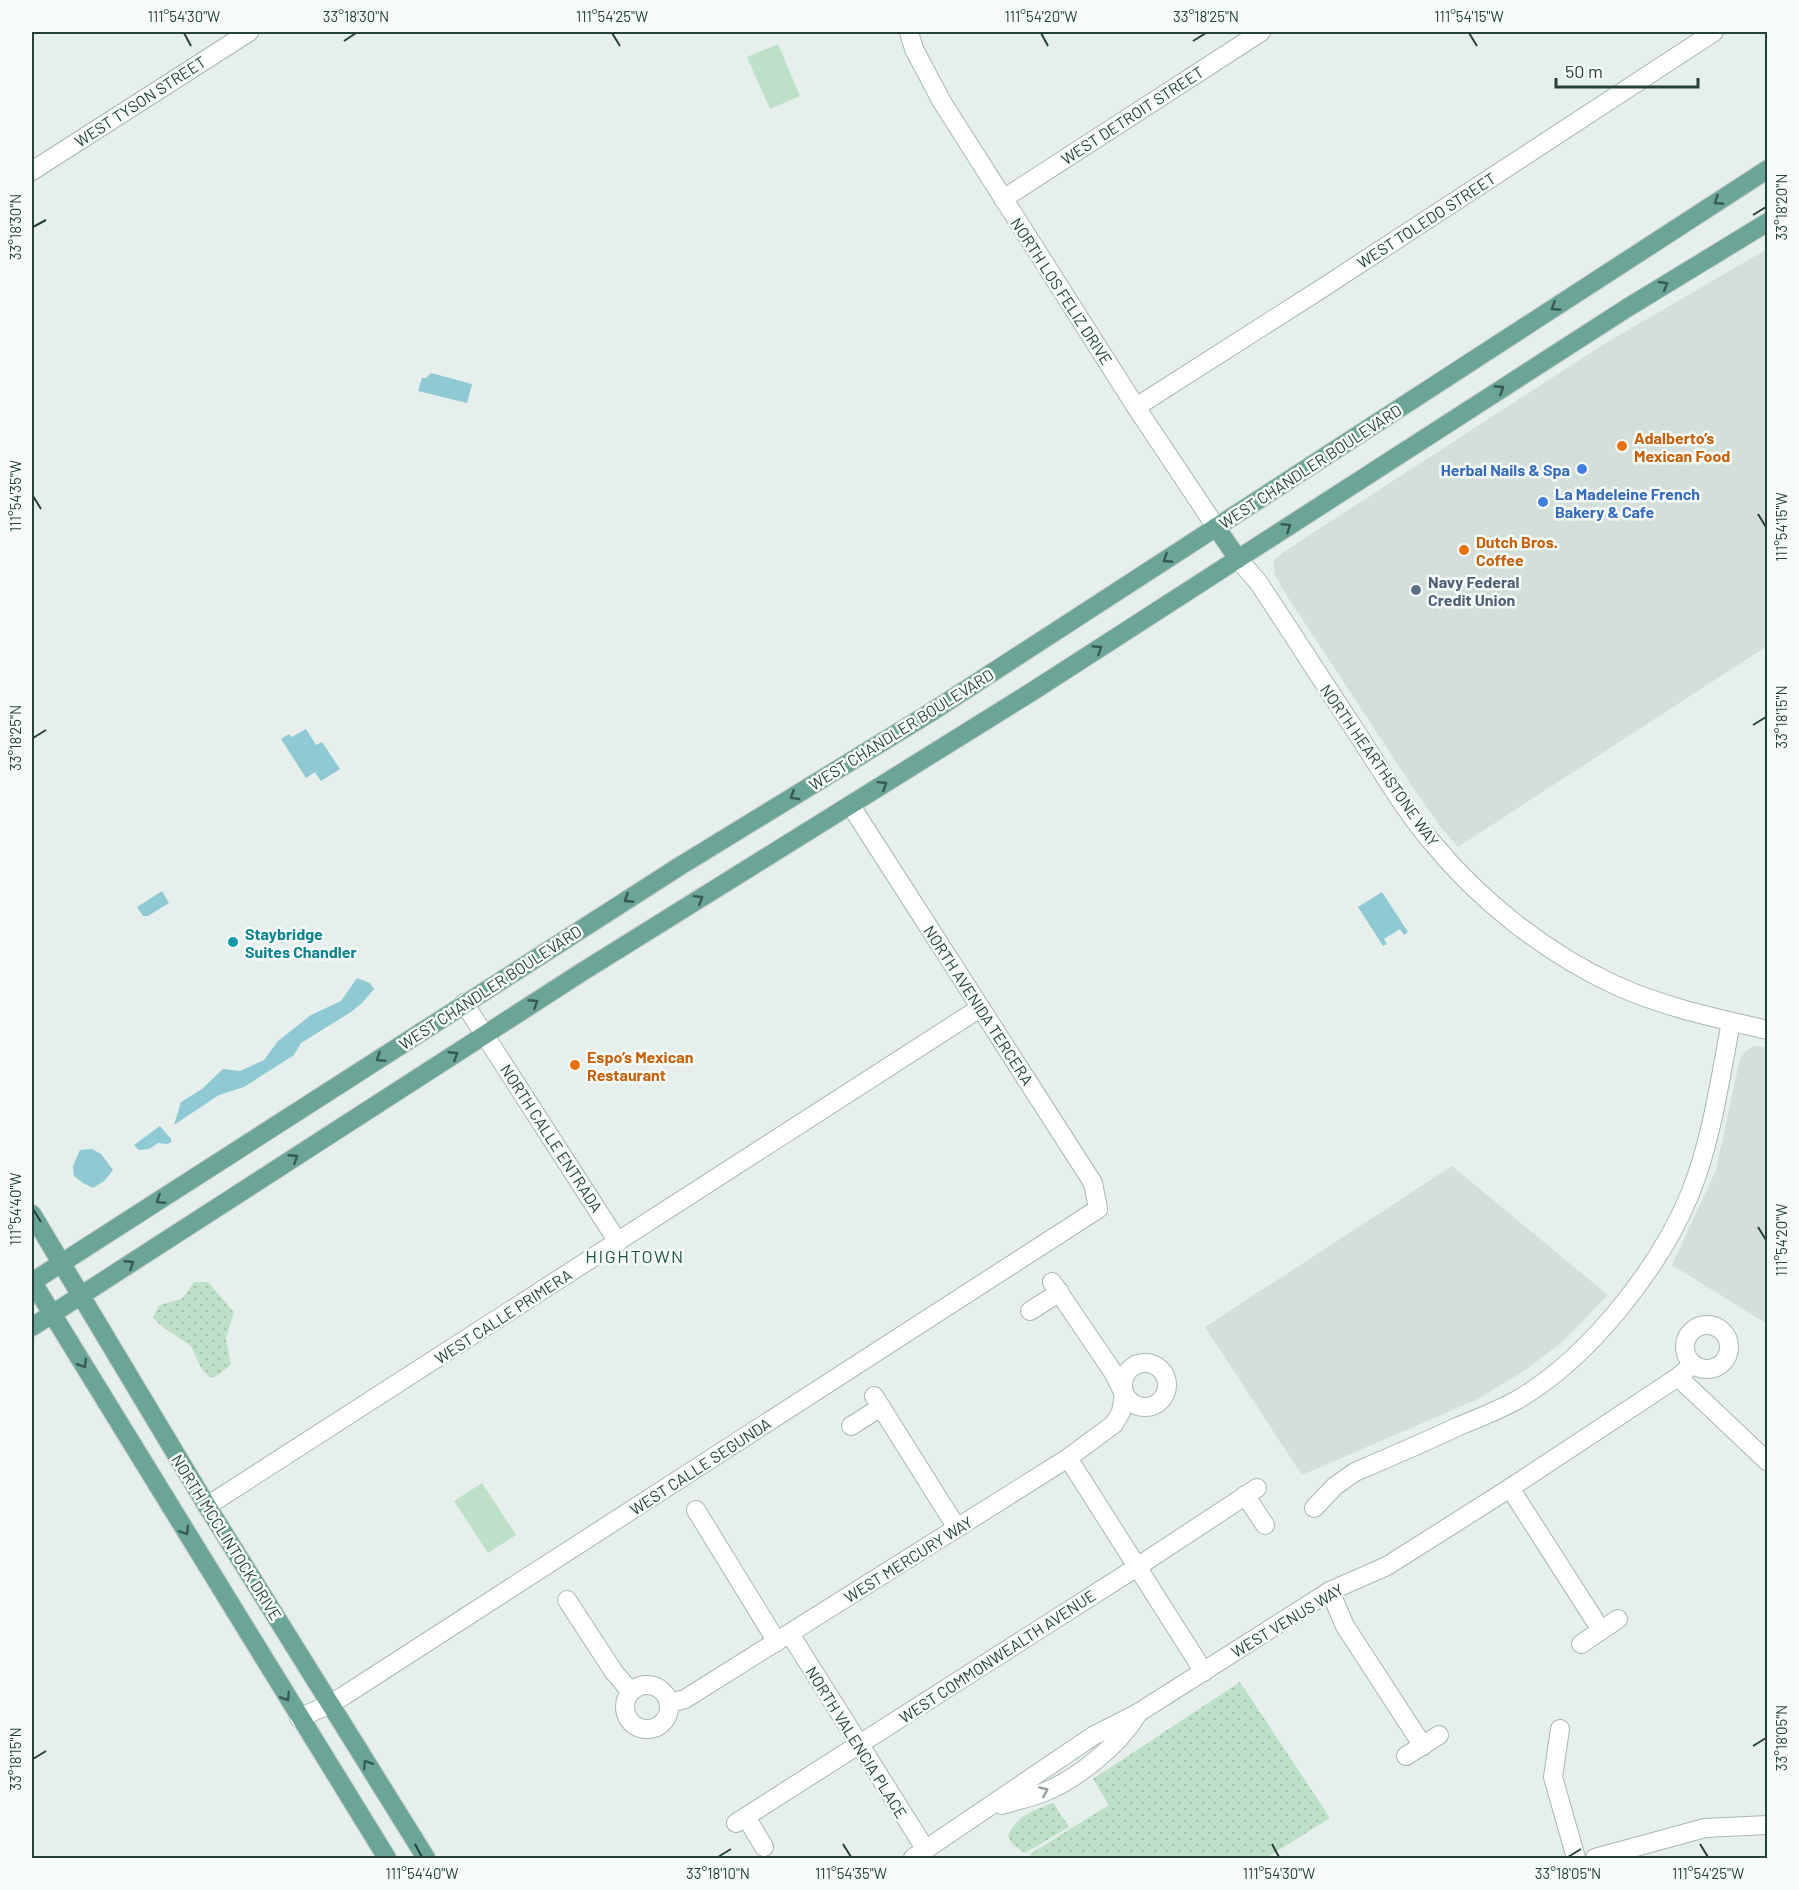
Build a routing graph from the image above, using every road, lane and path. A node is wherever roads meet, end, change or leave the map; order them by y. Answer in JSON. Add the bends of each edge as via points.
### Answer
{"nodes":[{"id":1,"x":249,"y":32,"type":"edge"},
{"id":2,"x":909,"y":32,"type":"edge"},
{"id":3,"x":1262,"y":32,"type":"edge"},
{"id":4,"x":1714,"y":32,"type":"edge"},
{"id":5,"x":1767,"y":169,"type":"edge"},
{"id":6,"x":32,"y":171,"type":"edge"},
{"id":7,"x":1003,"y":199,"type":"junction"},
{"id":8,"x":1767,"y":222,"type":"edge"},
{"id":9,"x":1136,"y":407,"type":"junction"},
{"id":10,"x":1216,"y":527,"type":"junction"},
{"id":11,"x":1227,"y":543,"type":"joint"},
{"id":12,"x":1238,"y":559,"type":"junction"},
{"id":13,"x":851,"y":806,"type":"junction"},
{"id":14,"x":464,"y":1004,"type":"junction"},
{"id":15,"x":980,"y":1008,"type":"junction"},
{"id":16,"x":1731,"y":1022,"type":"junction"},
{"id":17,"x":1767,"y":1030,"type":"edge"},
{"id":18,"x":485,"y":1034,"type":"junction"},
{"id":19,"x":1098,"y":1209,"type":"joint"},
{"id":20,"x":32,"y":1214,"type":"edge"},
{"id":21,"x":618,"y":1242,"type":"junction"},
{"id":22,"x":61,"y":1263,"type":"junction"},
{"id":23,"x":32,"y":1282,"type":"edge"},
{"id":24,"x":81,"y":1296,"type":"junction"},
{"id":25,"x":1030,"y":1311,"type":"dead end"},
{"id":26,"x":52,"y":1315,"type":"junction"},
{"id":27,"x":32,"y":1328,"type":"edge"},
{"id":28,"x":1693,"y":1365,"type":"dead end"},
{"id":29,"x":1678,"y":1377,"type":"junction"},
{"id":30,"x":851,"y":1426,"type":"dead end"},
{"id":31,"x":1068,"y":1458,"type":"junction"},
{"id":32,"x":1767,"y":1462,"type":"edge"},
{"id":33,"x":1510,"y":1488,"type":"junction"},
{"id":34,"x":207,"y":1506,"type":"junction"},
{"id":35,"x":1314,"y":1508,"type":"dead end"},
{"id":36,"x":696,"y":1510,"type":"dead end"},
{"id":37,"x":1265,"y":1526,"type":"dead end"},
{"id":38,"x":957,"y":1528,"type":"junction"},
{"id":39,"x":1137,"y":1567,"type":"junction"},
{"id":40,"x":1330,"y":1591,"type":"junction"},
{"id":41,"x":567,"y":1600,"type":"dead end"},
{"id":42,"x":1618,"y":1619,"type":"dead end"},
{"id":43,"x":1601,"y":1630,"type":"junction"},
{"id":44,"x":784,"y":1638,"type":"junction"},
{"id":45,"x":1581,"y":1644,"type":"dead end"},
{"id":46,"x":1204,"y":1672,"type":"junction"},
{"id":47,"x":630,"y":1692,"type":"junction"},
{"id":48,"x":330,"y":1704,"type":"junction"},
{"id":49,"x":669,"y":1704,"type":"junction"},
{"id":50,"x":299,"y":1718,"type":"junction"},
{"id":51,"x":1560,"y":1729,"type":"dead end"},
{"id":52,"x":1439,"y":1736,"type":"dead end"},
{"id":53,"x":858,"y":1745,"type":"junction"},
{"id":54,"x":1423,"y":1746,"type":"junction"},
{"id":55,"x":1406,"y":1756,"type":"dead end"},
{"id":56,"x":1767,"y":1825,"type":"edge"},
{"id":57,"x":764,"y":1847,"type":"dead end"},
{"id":58,"x":919,"y":1854,"type":"edge"},
{"id":59,"x":387,"y":1858,"type":"edge"},
{"id":60,"x":426,"y":1858,"type":"edge"},
{"id":61,"x":1576,"y":1858,"type":"edge"},
{"id":62,"x":1595,"y":1858,"type":"edge"}],
"edges":[{"from":1,"to":6,"type":"street","name":"WEST TYSON STREET"},
{"from":2,"to":7,"type":"street","name":"NORTH LOS FELIZ DRIVE","via":[[942,102]]},
{"from":3,"to":7,"type":"street","name":"WEST DETROIT STREET"},
{"from":4,"to":9,"type":"street","name":"WEST TOLEDO STREET"},
{"from":5,"to":10,"type":"main road","name":"WEST CHANDLER BOULEVARD","one_way":true},
{"from":7,"to":9,"type":"street","name":"NORTH LOS FELIZ DRIVE"},
{"from":12,"to":8,"type":"main road","one_way":true},
{"from":9,"to":10,"type":"street","name":"NORTH LOS FELIZ DRIVE"},
{"from":10,"to":11,"type":"main road","name":"NORTH LOS FELIZ DRIVE"},
{"from":10,"to":14,"type":"main road","name":"WEST CHANDLER BOULEVARD","one_way":true,"via":[[933,711]]},
{"from":11,"to":12,"type":"main road","name":"NORTH HEARTHSTONE WAY"},
{"from":13,"to":12,"type":"main road","one_way":true},
{"from":12,"to":16,"type":"street","name":"NORTH HEARTHSTONE WAY","via":[[1258,582],[1414,819],[1487,900],[1540,941],[1607,981],[1686,1011]]},
{"from":13,"to":15,"type":"street","name":"NORTH AVENIDA TERCERA"},
{"from":18,"to":13,"type":"main road","one_way":true},
{"from":14,"to":18,"type":"street","name":"NORTH CALLE ENTRADA"},
{"from":14,"to":22,"type":"main road","name":"WEST CHANDLER BOULEVARD","one_way":true},
{"from":15,"to":19,"type":"street","name":"NORTH AVENIDA TERCERA","via":[[1093,1183]]},
{"from":15,"to":21,"type":"street","name":"WEST CALLE PRIMERA"},
{"from":16,"to":17,"type":"street","name":"NORTH HEARTHSTONE WAY"},
{"from":16,"to":35,"type":"street","via":[[1707,1139],[1689,1195],[1652,1264],[1597,1334],[1549,1378],[1517,1400],[1356,1472],[1335,1486]]},
{"from":18,"to":21,"type":"street","name":"NORTH CALLE ENTRADA"},
{"from":24,"to":18,"type":"main road","one_way":true},
{"from":19,"to":48,"type":"street","name":"WEST CALLE SEGUNDA"},
{"from":20,"to":22,"type":"main road","name":"NORTH MCCLINTOCK DRIVE"},
{"from":21,"to":34,"type":"street","name":"WEST CALLE PRIMERA"},
{"from":22,"to":23,"type":"main road","name":"WEST CHANDLER BOULEVARD"},
{"from":22,"to":24,"type":"main road","name":"NORTH MCCLINTOCK DRIVE"},
{"from":23,"to":26,"type":"main road","name":"NORTH MCCLINTOCK DRIVE"},
{"from":24,"to":26,"type":"main road"},
{"from":24,"to":34,"type":"main road","name":"NORTH MCCLINTOCK DRIVE"},
{"from":25,"to":31,"type":"street","name":"WEST MERCURY WAY","via":[[1056,1287],[1124,1394],[1114,1424]]},
{"from":26,"to":27,"type":"main road"},
{"from":26,"to":50,"type":"main road","name":"NORTH MCCLINTOCK DRIVE","one_way":true},
{"from":28,"to":29,"type":"street","name":"WEST VENUS WAY"},
{"from":29,"to":32,"type":"street"},
{"from":29,"to":33,"type":"street","name":"WEST VENUS WAY"},
{"from":30,"to":38,"type":"street","via":[[878,1402]]},
{"from":31,"to":38,"type":"street","name":"WEST MERCURY WAY"},
{"from":31,"to":39,"type":"street"},
{"from":33,"to":40,"type":"street","name":"WEST VENUS WAY","via":[[1387,1566]]},
{"from":33,"to":43,"type":"street"},
{"from":34,"to":48,"type":"main road","name":"NORTH MCCLINTOCK DRIVE"},
{"from":36,"to":44,"type":"street","name":"NORTH VALENCIA PLACE"},
{"from":37,"to":39,"type":"street","name":"WEST COMMONWEALTH AVENUE","via":[[1251,1492]]},
{"from":38,"to":44,"type":"street","name":"WEST MERCURY WAY"},
{"from":39,"to":46,"type":"street"},
{"from":39,"to":53,"type":"street","name":"WEST COMMONWEALTH AVENUE"},
{"from":40,"to":46,"type":"street","name":"WEST VENUS WAY"},
{"from":40,"to":54,"type":"street","via":[[1346,1626]]},
{"from":41,"to":47,"type":"street"},
{"from":42,"to":43,"type":"street"},
{"from":43,"to":45,"type":"street"},
{"from":44,"to":49,"type":"street","name":"WEST MERCURY WAY","via":[[685,1699]]},
{"from":44,"to":53,"type":"street","name":"NORTH VALENCIA PLACE"},
{"from":46,"to":58,"type":"street","name":"WEST VENUS WAY","via":[[1138,1713],[1126,1732],[1093,1763],[1042,1794],[988,1809]]},
{"from":47,"to":49,"type":"street","via":[[650,1684],[663,1691]]},
{"from":47,"to":49,"type":"street","via":[[626,1713],[640,1728],[662,1724]]},
{"from":48,"to":50,"type":"street","name":"WEST CALLE SEGUNDA"},
{"from":60,"to":48,"type":"main road","name":"NORTH MCCLINTOCK DRIVE","one_way":true},
{"from":50,"to":59,"type":"main road","name":"NORTH MCCLINTOCK DRIVE"},
{"from":51,"to":61,"type":"street","via":[[1553,1777]]},
{"from":52,"to":54,"type":"street"},
{"from":53,"to":57,"type":"street","name":"WEST COMMONWEALTH AVENUE","via":[[741,1820]]},
{"from":53,"to":58,"type":"street","name":"NORTH VALENCIA PLACE"},
{"from":54,"to":55,"type":"street"},
{"from":56,"to":62,"type":"street","via":[[1706,1828]]}]}
